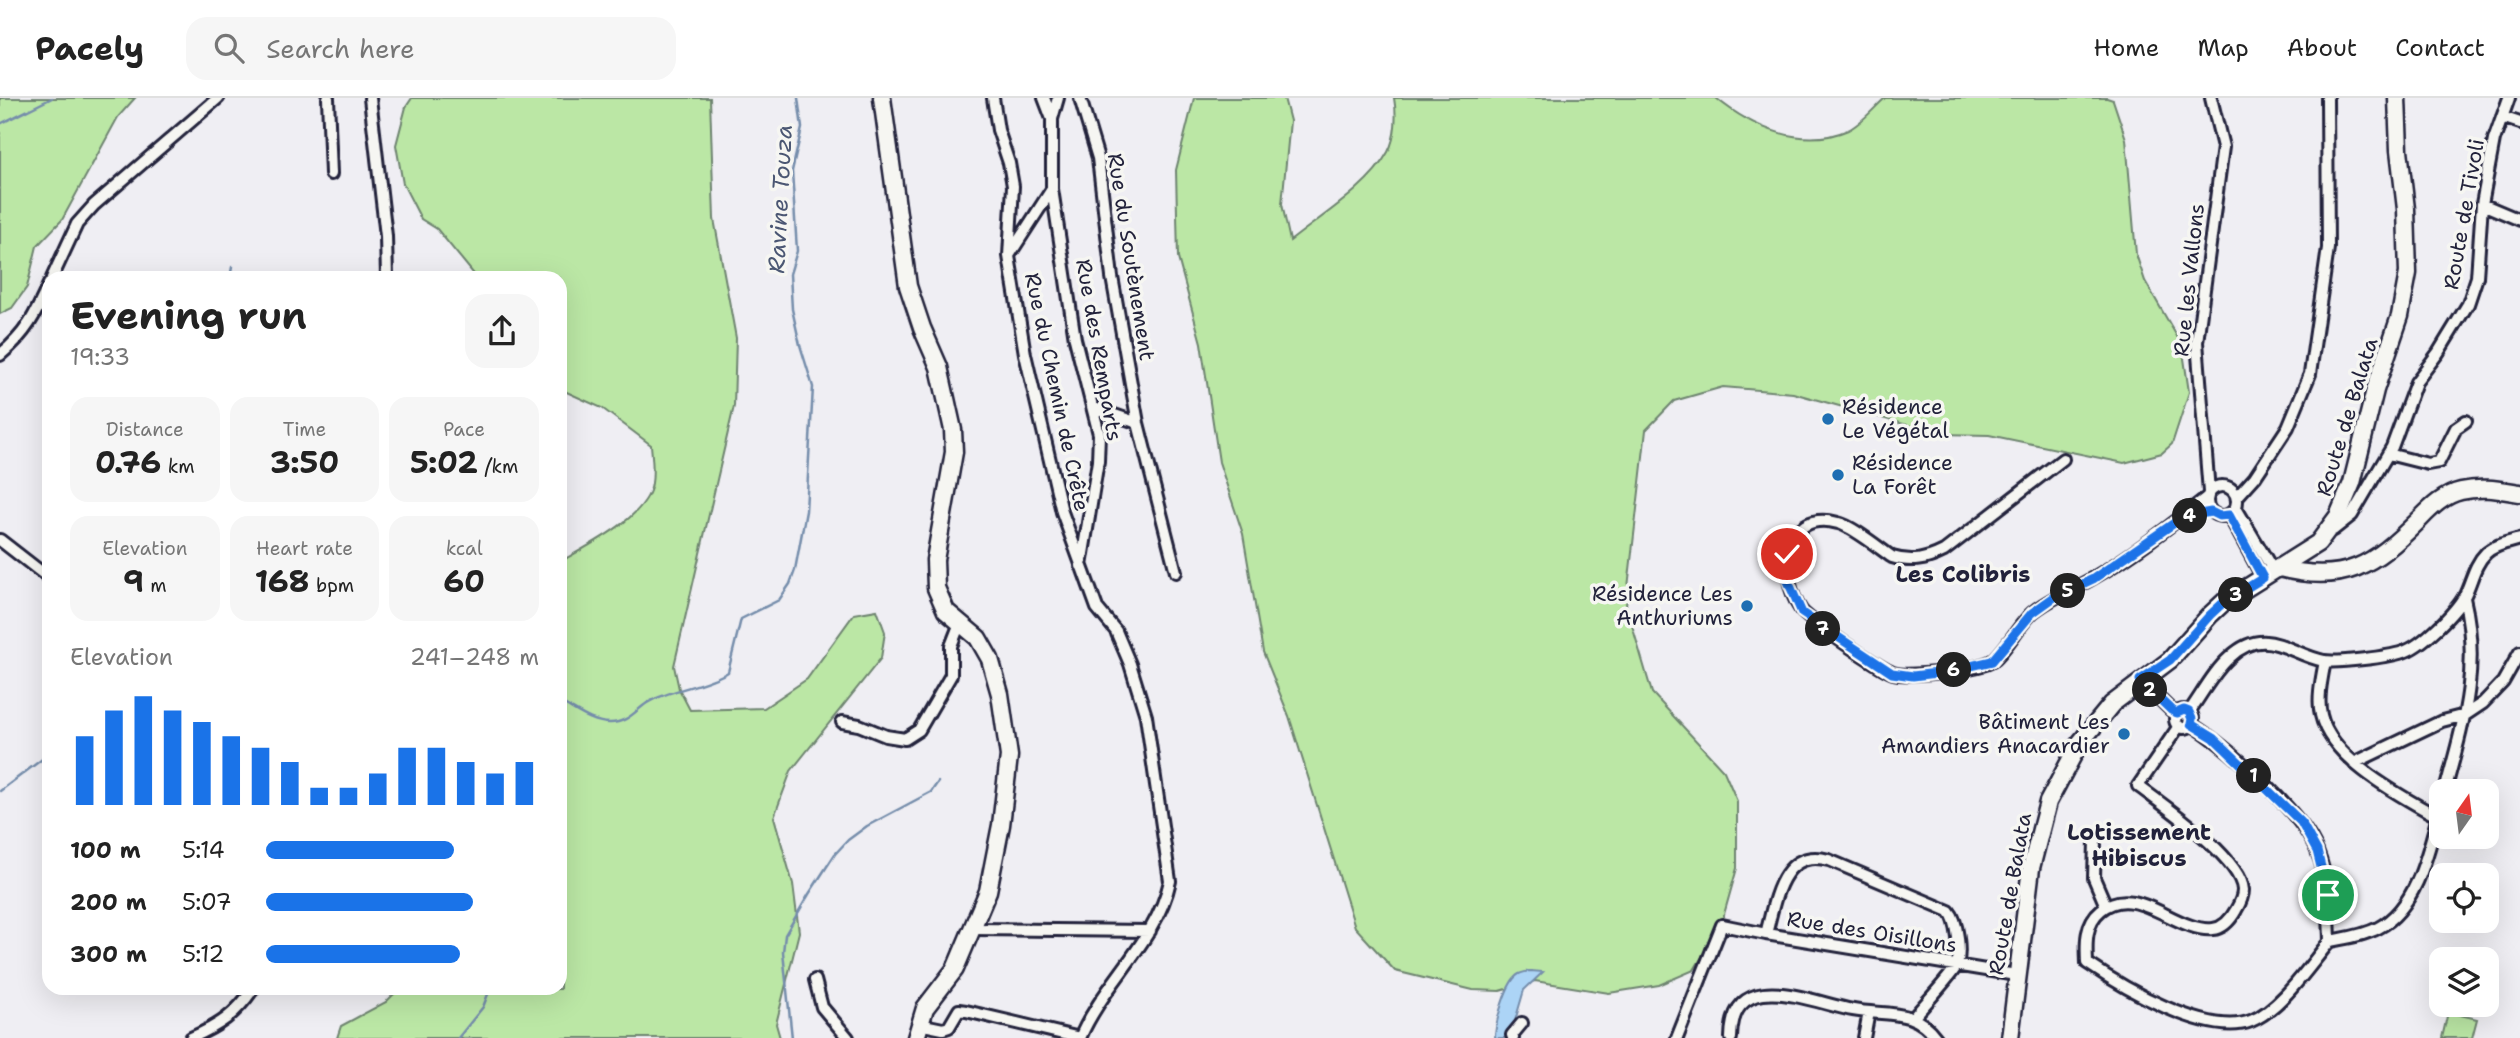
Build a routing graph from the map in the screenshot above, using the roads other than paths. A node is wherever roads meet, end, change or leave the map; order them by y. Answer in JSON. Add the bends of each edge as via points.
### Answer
{"nodes":[{"id":1,"x":218,"y":98,"type":"edge"},
{"id":2,"x":328,"y":98,"type":"edge"},
{"id":3,"x":370,"y":98,"type":"edge"},
{"id":4,"x":882,"y":98,"type":"edge"},
{"id":5,"x":993,"y":98,"type":"edge"},
{"id":6,"x":1044,"y":98,"type":"edge"},
{"id":7,"x":1058,"y":98,"type":"edge"},
{"id":8,"x":1080,"y":98,"type":"edge"},
{"id":9,"x":2211,"y":98,"type":"edge"},
{"id":10,"x":2327,"y":98,"type":"edge"},
{"id":11,"x":2397,"y":98,"type":"edge"},
{"id":12,"x":2509,"y":98,"type":"edge"},
{"id":13,"x":2502,"y":117,"type":"junction"},
{"id":14,"x":1052,"y":118,"type":"junction"},
{"id":15,"x":2520,"y":123,"type":"edge"},
{"id":16,"x":331,"y":174,"type":"dead end"},
{"id":17,"x":1052,"y":189,"type":"junction"},
{"id":18,"x":2482,"y":204,"type":"junction"},
{"id":19,"x":2520,"y":220,"type":"edge"},
{"id":20,"x":1009,"y":256,"type":"junction"},
{"id":21,"x":55,"y":271,"type":"edge"},
{"id":22,"x":387,"y":271,"type":"edge"},
{"id":23,"x":42,"y":300,"type":"edge"},
{"id":24,"x":0,"y":355,"type":"edge"},
{"id":25,"x":1094,"y":408,"type":"junction"},
{"id":26,"x":2466,"y":421,"type":"dead end"},
{"id":27,"x":1138,"y":423,"type":"junction"},
{"id":28,"x":2388,"y":454,"type":"junction"},
{"id":29,"x":2063,"y":459,"type":"dead end"},
{"id":30,"x":2207,"y":467,"type":"junction"},
{"id":31,"x":2255,"y":477,"type":"junction"},
{"id":32,"x":2225,"y":487,"type":"junction"},
{"id":33,"x":2520,"y":494,"type":"edge"},
{"id":34,"x":2208,"y":495,"type":"junction"},
{"id":35,"x":2234,"y":507,"type":"junction"},
{"id":36,"x":2211,"y":512,"type":"junction"},
{"id":37,"x":2183,"y":517,"type":"junction"},
{"id":38,"x":2520,"y":539,"type":"edge"},
{"id":39,"x":0,"y":540,"type":"edge"},
{"id":40,"x":2318,"y":543,"type":"junction"},
{"id":41,"x":1081,"y":568,"type":"junction"},
{"id":42,"x":1176,"y":572,"type":"dead end"},
{"id":43,"x":2272,"y":573,"type":"junction"},
{"id":44,"x":42,"y":574,"type":"edge"},
{"id":45,"x":2464,"y":598,"type":"junction"},
{"id":46,"x":960,"y":623,"type":"junction"},
{"id":47,"x":2520,"y":652,"type":"edge"},
{"id":48,"x":2325,"y":661,"type":"junction"},
{"id":49,"x":2140,"y":680,"type":"junction"},
{"id":50,"x":2465,"y":715,"type":"junction"},
{"id":51,"x":2184,"y":719,"type":"junction"},
{"id":52,"x":842,"y":722,"type":"dead end"},
{"id":53,"x":2354,"y":764,"type":"junction"},
{"id":54,"x":2448,"y":779,"type":"edge"},
{"id":55,"x":2429,"y":811,"type":"edge"},
{"id":56,"x":2095,"y":841,"type":"dead end"},
{"id":57,"x":2431,"y":849,"type":"edge"},
{"id":58,"x":2106,"y":906,"type":"junction"},
{"id":59,"x":973,"y":929,"type":"junction"},
{"id":60,"x":1150,"y":931,"type":"junction"},
{"id":61,"x":1766,"y":934,"type":"junction"},
{"id":62,"x":2330,"y":941,"type":"junction"},
{"id":63,"x":1957,"y":965,"type":"junction"},
{"id":64,"x":2016,"y":975,"type":"junction"},
{"id":65,"x":815,"y":980,"type":"dead end"},
{"id":66,"x":249,"y":995,"type":"edge"},
{"id":67,"x":1869,"y":1012,"type":"junction"},
{"id":68,"x":1914,"y":1017,"type":"junction"},
{"id":69,"x":1522,"y":1023,"type":"dead end"},
{"id":70,"x":918,"y":1031,"type":"edge"},
{"id":71,"x":191,"y":1038,"type":"edge"},
{"id":72,"x":848,"y":1038,"type":"edge"},
{"id":73,"x":1080,"y":1038,"type":"edge"},
{"id":74,"x":1513,"y":1038,"type":"edge"},
{"id":75,"x":1677,"y":1038,"type":"edge"},
{"id":76,"x":1731,"y":1038,"type":"edge"},
{"id":77,"x":1864,"y":1038,"type":"edge"},
{"id":78,"x":1936,"y":1038,"type":"edge"},
{"id":79,"x":2010,"y":1038,"type":"edge"}],
"edges":[{"from":1,"to":21,"type":"street","via":[[94,205],[77,224]]},
{"from":2,"to":16,"type":"street"},
{"from":3,"to":22,"type":"street"},
{"from":4,"to":46,"type":"street","via":[[908,286],[939,367],[953,430],[954,452],[935,575],[946,611]]},
{"from":5,"to":20,"type":"street","name":"Rue du Chemin de Crête","via":[[1013,186]]},
{"from":6,"to":14,"type":"street","name":"Rue des Remparts"},
{"from":7,"to":14,"type":"street"},
{"from":8,"to":27,"type":"street","name":"Rue du Soutènement","via":[[1098,158],[1112,277]]},
{"from":9,"to":30,"type":"street","name":"Rue les Vallons","via":[[2223,147],[2197,342]]},
{"from":10,"to":31,"type":"street","via":[[2329,248],[2310,374],[2288,427]]},
{"from":11,"to":40,"type":"street","name":"Route de Balata","via":[[2408,273],[2353,483],[2338,516]]},
{"from":12,"to":13,"type":"street","name":"Route de Tivoli"},
{"from":13,"to":15,"type":"street"},
{"from":13,"to":18,"type":"street","name":"Route de Tivoli"},
{"from":14,"to":17,"type":"street","name":"Rue des Remparts"},
{"from":17,"to":20,"type":"street"},
{"from":17,"to":25,"type":"street","name":"Rue des Remparts","via":[[1075,339]]},
{"from":18,"to":19,"type":"street"},
{"from":18,"to":28,"type":"street","name":"Route de Tivoli","via":[[2480,258],[2468,304],[2416,382]]},
{"from":20,"to":41,"type":"street","name":"Rue du Chemin de Crête","via":[[1028,368],[1062,512]]},
{"from":23,"to":24,"type":"street","via":[[34,319]]},
{"from":25,"to":27,"type":"street"},
{"from":25,"to":41,"type":"street","name":"Rue des Remparts","via":[[1098,461]]},
{"from":26,"to":28,"type":"street","via":[[2456,428],[2439,462],[2428,464]]},
{"from":27,"to":42,"type":"street","name":"Rue du Soutènement"},
{"from":28,"to":40,"type":"street","name":"Route de Tivoli","via":[[2352,515]]},
{"from":29,"to":37,"type":"street","via":[[1928,559],[1892,557],[1842,523],[1814,522],[1798,531],[1787,554],[1787,579],[1796,602],[1810,620],[1892,673],[1913,676],[1957,669],[1992,661],[2032,613],[2093,579]]},
{"from":30,"to":32,"type":"street"},
{"from":30,"to":34,"type":"street","name":"Rue les Vallons"},
{"from":31,"to":32,"type":"street"},
{"from":31,"to":35,"type":"street"},
{"from":32,"to":34,"type":"street"},
{"from":32,"to":35,"type":"street"},
{"from":33,"to":43,"type":"street","via":[[2490,488],[2459,491],[2436,503],[2391,548],[2360,568],[2331,575]]},
{"from":34,"to":36,"type":"street","name":"Rue les Vallons"},
{"from":34,"to":37,"type":"street"},
{"from":35,"to":36,"type":"street","via":[[2219,516]]},
{"from":35,"to":43,"type":"street"},
{"from":36,"to":37,"type":"street"},
{"from":38,"to":45,"type":"street","via":[[2487,551],[2476,565]]},
{"from":39,"to":44,"type":"street"},
{"from":40,"to":43,"type":"street","name":"Route de Balata"},
{"from":41,"to":60,"type":"street","name":"Rue du Chemin de Crête","via":[[1097,608],[1116,631],[1146,716],[1170,881],[1165,903]]},
{"from":43,"to":49,"type":"street","name":"Route de Balata","via":[[2224,602],[2170,660]]},
{"from":45,"to":48,"type":"street","via":[[2414,648]]},
{"from":45,"to":50,"type":"street","via":[[2472,650]]},
{"from":46,"to":52,"type":"street","via":[[951,646],[951,675],[919,730],[905,738]]},
{"from":46,"to":59,"type":"street","via":[[978,638],[990,659],[1009,756],[988,891]]},
{"from":47,"to":50,"type":"street","via":[[2503,682]]},
{"from":48,"to":51,"type":"street","via":[[2282,644],[2247,645],[2229,657]]},
{"from":48,"to":53,"type":"street","via":[[2320,715],[2330,737]]},
{"from":49,"to":51,"type":"street"},
{"from":49,"to":64,"type":"street","name":"Route de Balata","via":[[2112,704],[2079,744],[2048,802],[2031,868]]},
{"from":50,"to":53,"type":"street"},
{"from":50,"to":54,"type":"street"},
{"from":51,"to":58,"type":"street","via":[[2138,786],[2226,858],[2243,890],[2239,905],[2231,920],[2215,929],[2202,929],[2145,905],[2124,901]]},
{"from":51,"to":62,"type":"street","via":[[2214,738],[2301,822],[2317,851],[2328,895]]},
{"from":53,"to":55,"type":"street"},
{"from":56,"to":58,"type":"street","via":[[2094,878]]},
{"from":57,"to":62,"type":"street","via":[[2405,904],[2379,928]]},
{"from":58,"to":62,"type":"street","via":[[2091,918],[2087,963],[2122,987],[2205,1021],[2251,1021],[2283,999]]},
{"from":59,"to":60,"type":"street"},
{"from":59,"to":70,"type":"street","via":[[955,969],[925,1008]]},
{"from":60,"to":73,"type":"street","name":"Rue du Chemin de Crête"},
{"from":61,"to":63,"type":"street","name":"Rue des Oisillons"},
{"from":61,"to":63,"type":"street","via":[[1787,872],[1803,860],[1819,857],[1949,911],[1958,930]]},
{"from":61,"to":75,"type":"street","name":"Rue des Oisillons","via":[[1722,925]]},
{"from":63,"to":64,"type":"street","name":"Rue des Oisillons"},
{"from":63,"to":68,"type":"street"},
{"from":64,"to":79,"type":"street","name":"Route de Balata"},
{"from":65,"to":72,"type":"street","via":[[822,1007]]},
{"from":66,"to":71,"type":"street","via":[[229,1018]]},
{"from":67,"to":68,"type":"street"},
{"from":67,"to":76,"type":"street","via":[[1764,993],[1740,1007],[1732,1021]]},
{"from":67,"to":77,"type":"street"},
{"from":68,"to":78,"type":"street"},
{"from":69,"to":74,"type":"street"},
{"from":70,"to":73,"type":"street","via":[[948,1027],[959,1010]]}]}
